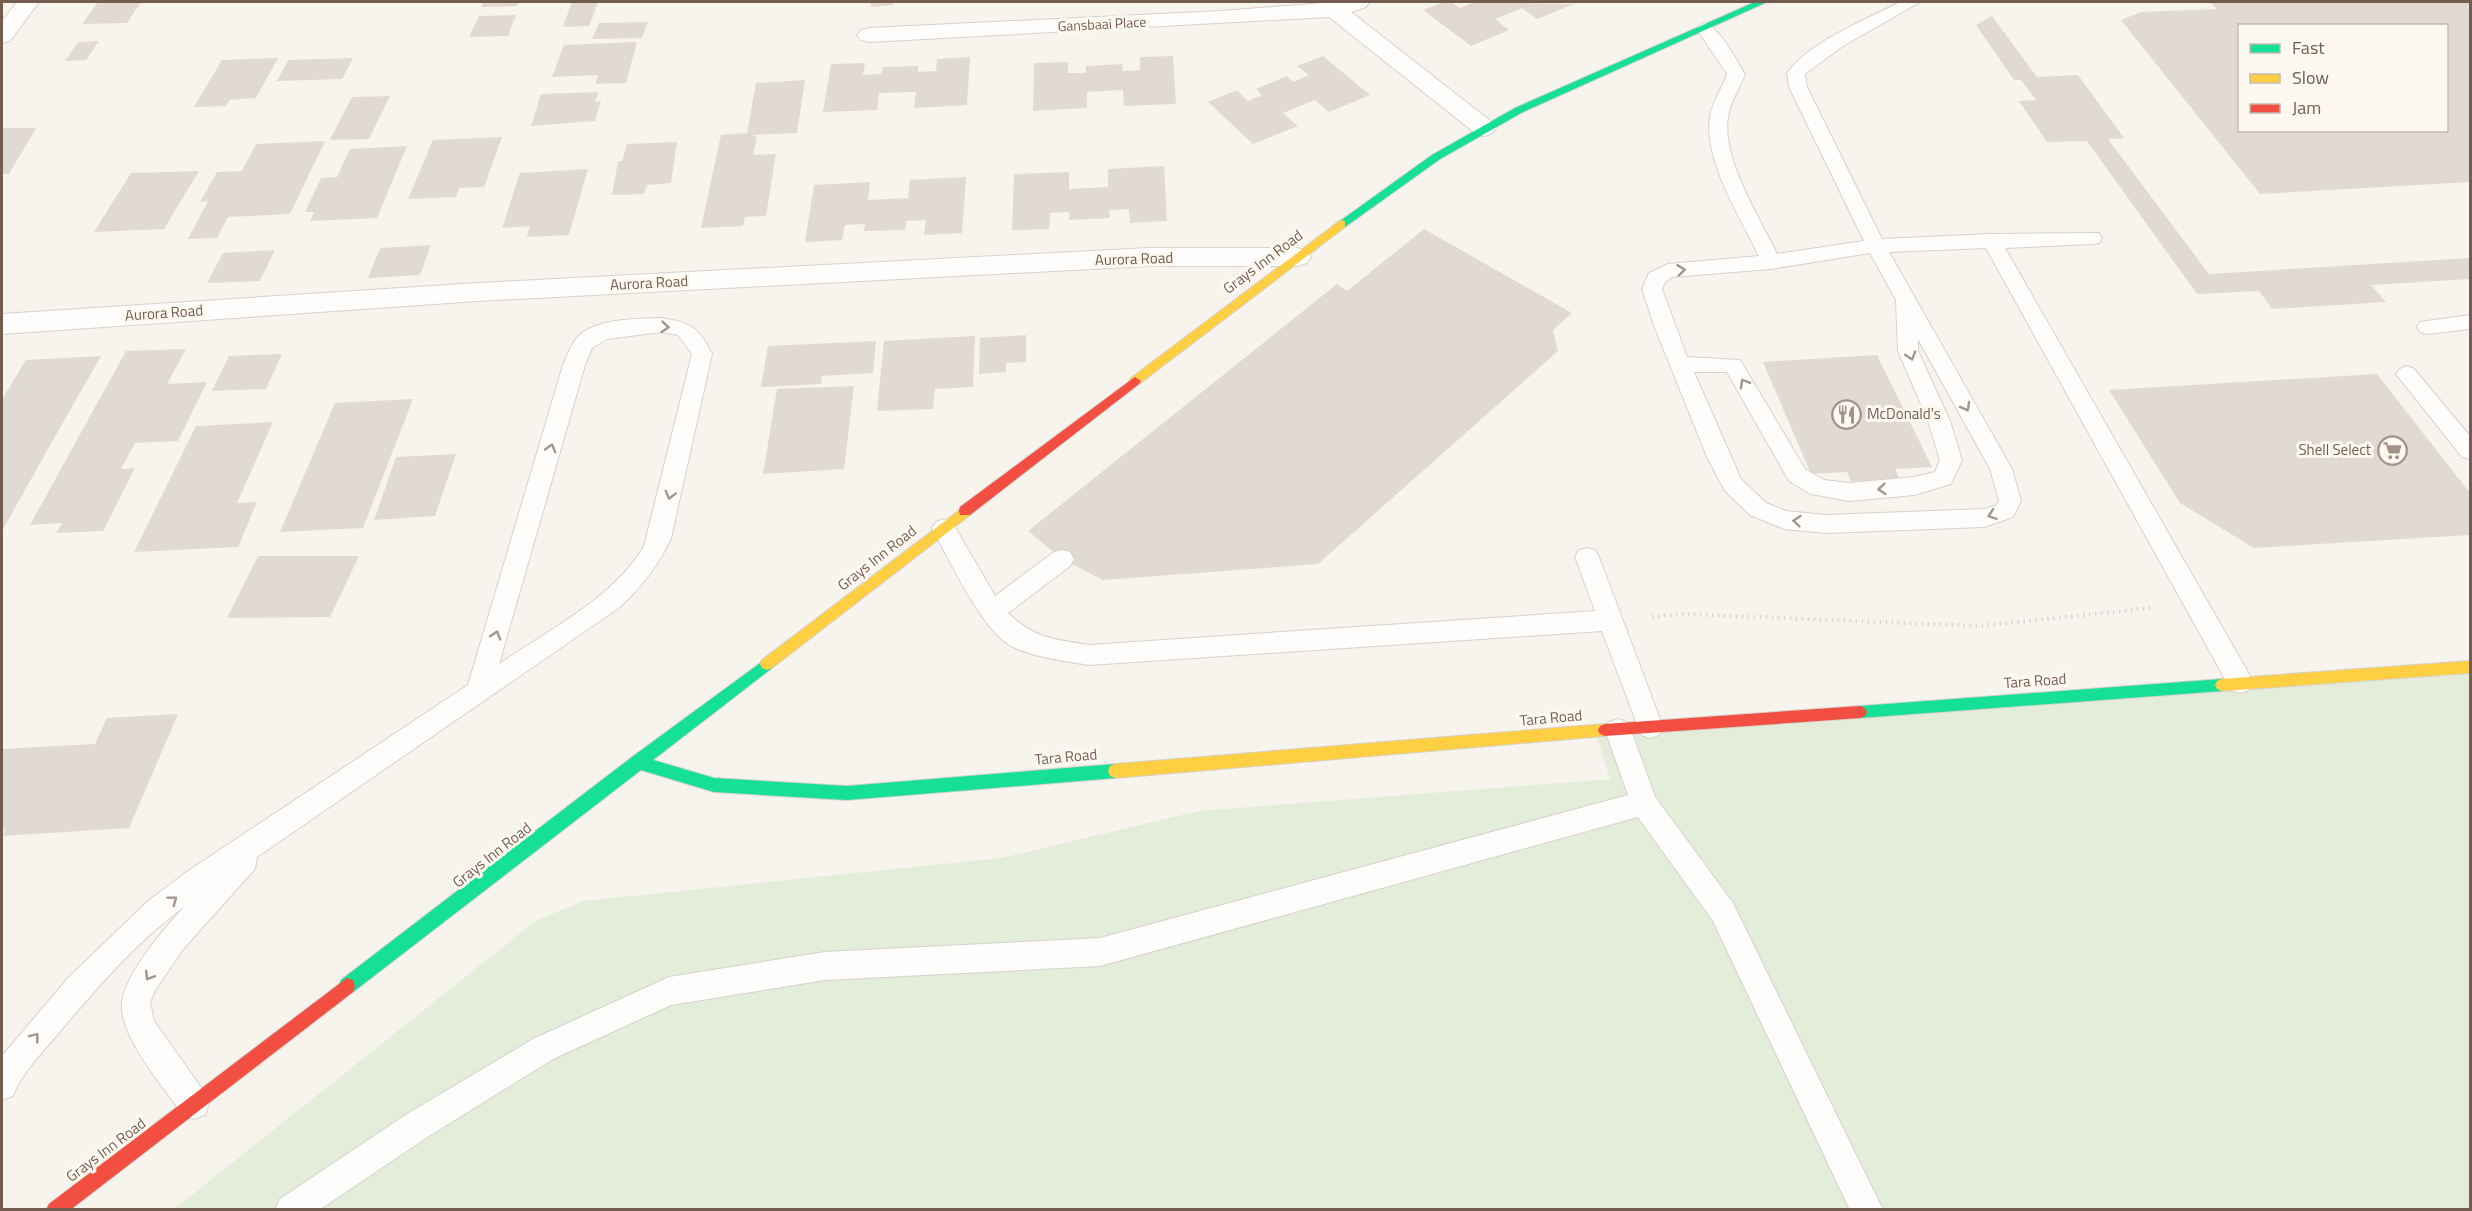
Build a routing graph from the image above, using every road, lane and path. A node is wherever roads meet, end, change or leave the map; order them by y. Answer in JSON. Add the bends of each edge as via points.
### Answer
{"nodes":[{"id":1,"x":28,"y":2,"type":"edge"},
{"id":2,"x":1358,"y":2,"type":"edge"},
{"id":3,"x":1762,"y":2,"type":"edge"},
{"id":4,"x":1912,"y":2,"type":"edge"},
{"id":5,"x":1334,"y":10,"type":"junction"},
{"id":6,"x":1704,"y":28,"type":"junction"},
{"id":7,"x":869,"y":35,"type":"dead end"},
{"id":8,"x":2,"y":36,"type":"edge"},
{"id":9,"x":1484,"y":128,"type":"junction"},
{"id":10,"x":2092,"y":238,"type":"dead end"},
{"id":11,"x":1991,"y":240,"type":"junction"},
{"id":12,"x":1876,"y":246,"type":"junction"},
{"id":13,"x":1297,"y":257,"type":"junction"},
{"id":14,"x":1770,"y":262,"type":"junction"},
{"id":15,"x":1905,"y":298,"type":"junction"},
{"id":16,"x":2470,"y":322,"type":"edge"},
{"id":17,"x":2,"y":324,"type":"edge"},
{"id":18,"x":2427,"y":327,"type":"dead end"},
{"id":19,"x":1680,"y":364,"type":"junction"},
{"id":20,"x":2408,"y":374,"type":"dead end"},
{"id":21,"x":2470,"y":451,"type":"edge"},
{"id":22,"x":944,"y":528,"type":"junction"},
{"id":23,"x":1587,"y":557,"type":"dead end"},
{"id":24,"x":1062,"y":559,"type":"dead end"},
{"id":25,"x":2195,"y":603,"type":"junction"},
{"id":26,"x":992,"y":612,"type":"junction"},
{"id":27,"x":1612,"y":620,"type":"junction"},
{"id":28,"x":2470,"y":667,"type":"edge"},
{"id":29,"x":2240,"y":682,"type":"junction"},
{"id":30,"x":479,"y":691,"type":"junction"},
{"id":31,"x":1650,"y":727,"type":"junction"},
{"id":32,"x":1618,"y":730,"type":"junction"},
{"id":33,"x":637,"y":762,"type":"junction"},
{"id":34,"x":1644,"y":803,"type":"junction"},
{"id":35,"x":267,"y":836,"type":"junction"},
{"id":36,"x":2,"y":1085,"type":"edge"},
{"id":37,"x":194,"y":1104,"type":"junction"},
{"id":38,"x":55,"y":1209,"type":"edge"},
{"id":39,"x":291,"y":1209,"type":"edge"},
{"id":40,"x":1867,"y":1209,"type":"edge"}],
"edges":[{"from":1,"to":8,"type":"street"},
{"from":2,"to":5,"type":"street","name":"Gansbaai Place"},
{"from":3,"to":6,"type":"street","name":"Grays Inn Road"},
{"from":4,"to":12,"type":"lane","via":[[1832,45],[1796,73],[1798,87]]},
{"from":5,"to":7,"type":"street","name":"Gansbaai Place"},
{"from":5,"to":9,"type":"street"},
{"from":6,"to":9,"type":"street","name":"Grays Inn Road"},
{"from":6,"to":14,"type":"lane","via":[[1736,74],[1718,120],[1719,148]]},
{"from":9,"to":13,"type":"street","name":"Grays Inn Road"},
{"from":10,"to":11,"type":"lane"},
{"from":11,"to":12,"type":"lane"},
{"from":11,"to":25,"type":"lane"},
{"from":12,"to":14,"type":"lane"},
{"from":12,"to":15,"type":"lane"},
{"from":13,"to":17,"type":"street","name":"Aurora Road","via":[[1116,259],[478,292]]},
{"from":13,"to":22,"type":"street","name":"Grays Inn Road"},
{"from":19,"to":14,"type":"lane","one_way":true,"via":[[1652,289],[1656,278],[1668,271]]},
{"from":15,"to":19,"type":"lane","one_way":true,"via":[[1908,351],[1950,454],[1950,468],[1943,478],[1914,486],[1849,492],[1819,488],[1797,475],[1733,365]]},
{"from":15,"to":19,"type":"lane","one_way":true,"via":[[2001,469],[2010,501],[2005,511],[1959,521],[1826,524],[1784,520],[1758,509],[1733,485]]},
{"from":16,"to":18,"type":"lane"},
{"from":20,"to":21,"type":"lane"},
{"from":22,"to":26,"type":"lane"},
{"from":22,"to":33,"type":"street","name":"Grays Inn Road"},
{"from":23,"to":27,"type":"lane"},
{"from":24,"to":26,"type":"lane"},
{"from":25,"to":27,"type":"path","via":[[1979,626],[1683,614]]},
{"from":25,"to":29,"type":"lane"},
{"from":26,"to":27,"type":"lane","via":[[1017,637],[1089,655]]},
{"from":27,"to":31,"type":"lane"},
{"from":28,"to":29,"type":"street","name":"Tara Road"},
{"from":29,"to":31,"type":"street","name":"Tara Road"},
{"from":30,"to":30,"type":"lane","one_way":true,"via":[[574,365],[584,343],[602,333],[629,327],[661,325],[684,329],[702,354],[659,538],[651,557],[639,576],[612,600]]},
{"from":30,"to":35,"type":"lane"},
{"from":31,"to":32,"type":"street","name":"Tara Road"},
{"from":32,"to":33,"type":"street","name":"Tara Road","via":[[847,793],[714,785]]},
{"from":32,"to":34,"type":"lane"},
{"from":33,"to":37,"type":"street","name":"Grays Inn Road"},
{"from":34,"to":39,"type":"lane","via":[[1100,952],[825,966],[669,991],[543,1049]]},
{"from":34,"to":40,"type":"lane","via":[[1723,912]]},
{"from":36,"to":35,"type":"lane","one_way":true,"via":[[6,1074],[49,1020],[158,911]]},
{"from":35,"to":37,"type":"lane","one_way":true,"via":[[174,938],[136,1002],[140,1027]]},
{"from":37,"to":38,"type":"street","name":"Grays Inn Road"}]}
